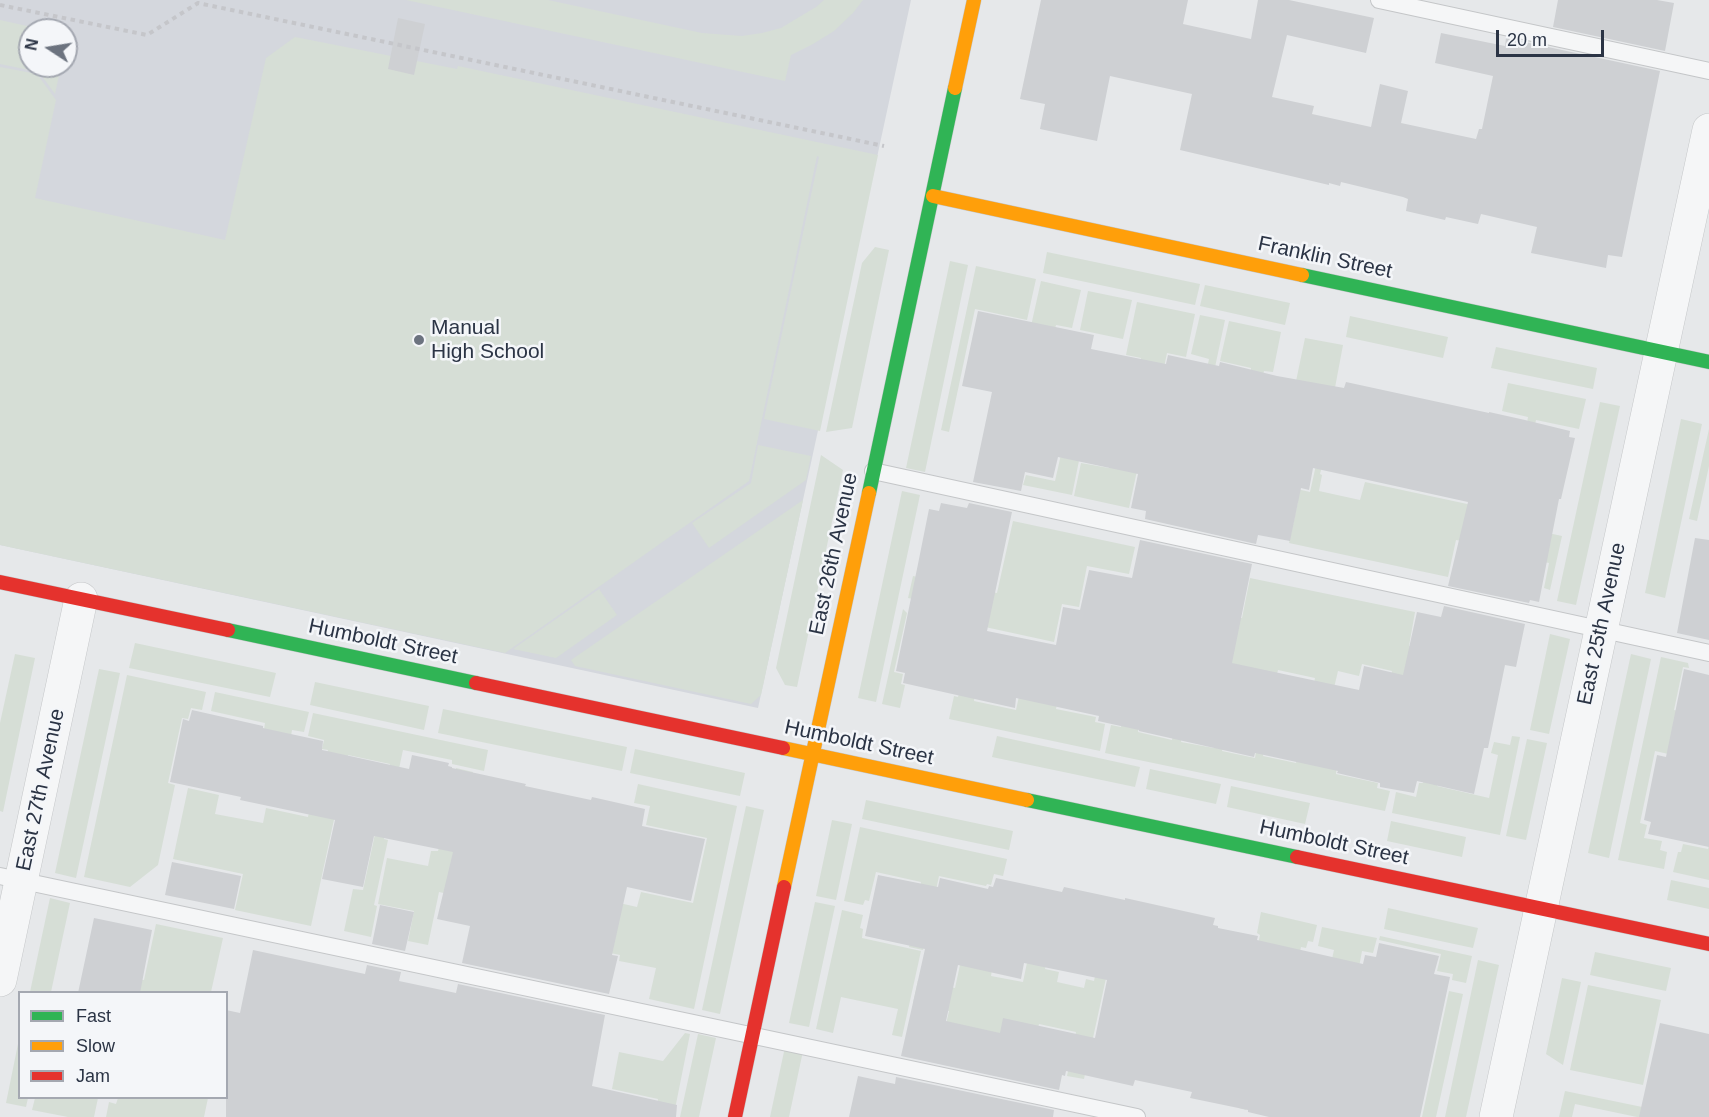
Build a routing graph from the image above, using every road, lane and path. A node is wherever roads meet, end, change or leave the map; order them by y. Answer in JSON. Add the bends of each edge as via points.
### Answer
{"nodes":[{"id":1,"x":974,"y":0,"type":"edge"},
{"id":2,"x":1379,"y":0,"type":"edge"},
{"id":3,"x":0,"y":5,"type":"edge"},
{"id":4,"x":1709,"y":71,"type":"edge"},
{"id":5,"x":1709,"y":130,"type":"edge"},
{"id":6,"x":884,"y":146,"type":"dead end"},
{"id":7,"x":933,"y":196,"type":"junction"},
{"id":8,"x":1661,"y":352,"type":"junction"},
{"id":9,"x":1709,"y":362,"type":"edge"},
{"id":10,"x":873,"y":471,"type":"junction"},
{"id":11,"x":0,"y":582,"type":"edge"},
{"id":12,"x":81,"y":599,"type":"junction"},
{"id":13,"x":1601,"y":630,"type":"junction"},
{"id":14,"x":1709,"y":653,"type":"edge"},
{"id":15,"x":813,"y":754,"type":"junction"},
{"id":16,"x":11,"y":879,"type":"edge"},
{"id":17,"x":1541,"y":908,"type":"junction"},
{"id":18,"x":1709,"y":944,"type":"edge"},
{"id":19,"x":0,"y":980,"type":"edge"},
{"id":20,"x":753,"y":1036,"type":"junction"},
{"id":21,"x":735,"y":1117,"type":"edge"},
{"id":22,"x":1137,"y":1117,"type":"edge"},
{"id":23,"x":1496,"y":1117,"type":"edge"}],
"edges":[{"from":1,"to":7,"type":"street","name":"East 26th Avenue"},
{"from":2,"to":4,"type":"lane"},
{"from":3,"to":6,"type":"path","via":[[147,35],[198,3]]},
{"from":5,"to":8,"type":"street","name":"East 25th Avenue"},
{"from":7,"to":8,"type":"street","name":"Franklin Street"},
{"from":7,"to":10,"type":"street","name":"East 26th Avenue"},
{"from":8,"to":9,"type":"street","name":"Franklin Street"},
{"from":8,"to":13,"type":"street","name":"East 25th Avenue"},
{"from":10,"to":13,"type":"lane"},
{"from":10,"to":15,"type":"street","name":"East 26th Avenue"},
{"from":11,"to":12,"type":"street","name":"Humboldt Street"},
{"from":12,"to":15,"type":"street","name":"Humboldt Street"},
{"from":12,"to":16,"type":"street","name":"East 27th Avenue"},
{"from":13,"to":14,"type":"lane"},
{"from":13,"to":17,"type":"street","name":"East 25th Avenue"},
{"from":15,"to":17,"type":"street","name":"Humboldt Street"},
{"from":15,"to":20,"type":"street","name":"East 26th Avenue"},
{"from":16,"to":19,"type":"street","name":"East 27th Avenue"},
{"from":16,"to":20,"type":"lane"},
{"from":17,"to":18,"type":"street","name":"Humboldt Street"},
{"from":17,"to":23,"type":"street","name":"East 25th Avenue"},
{"from":20,"to":21,"type":"street","name":"East 26th Avenue"},
{"from":20,"to":22,"type":"lane"}]}
